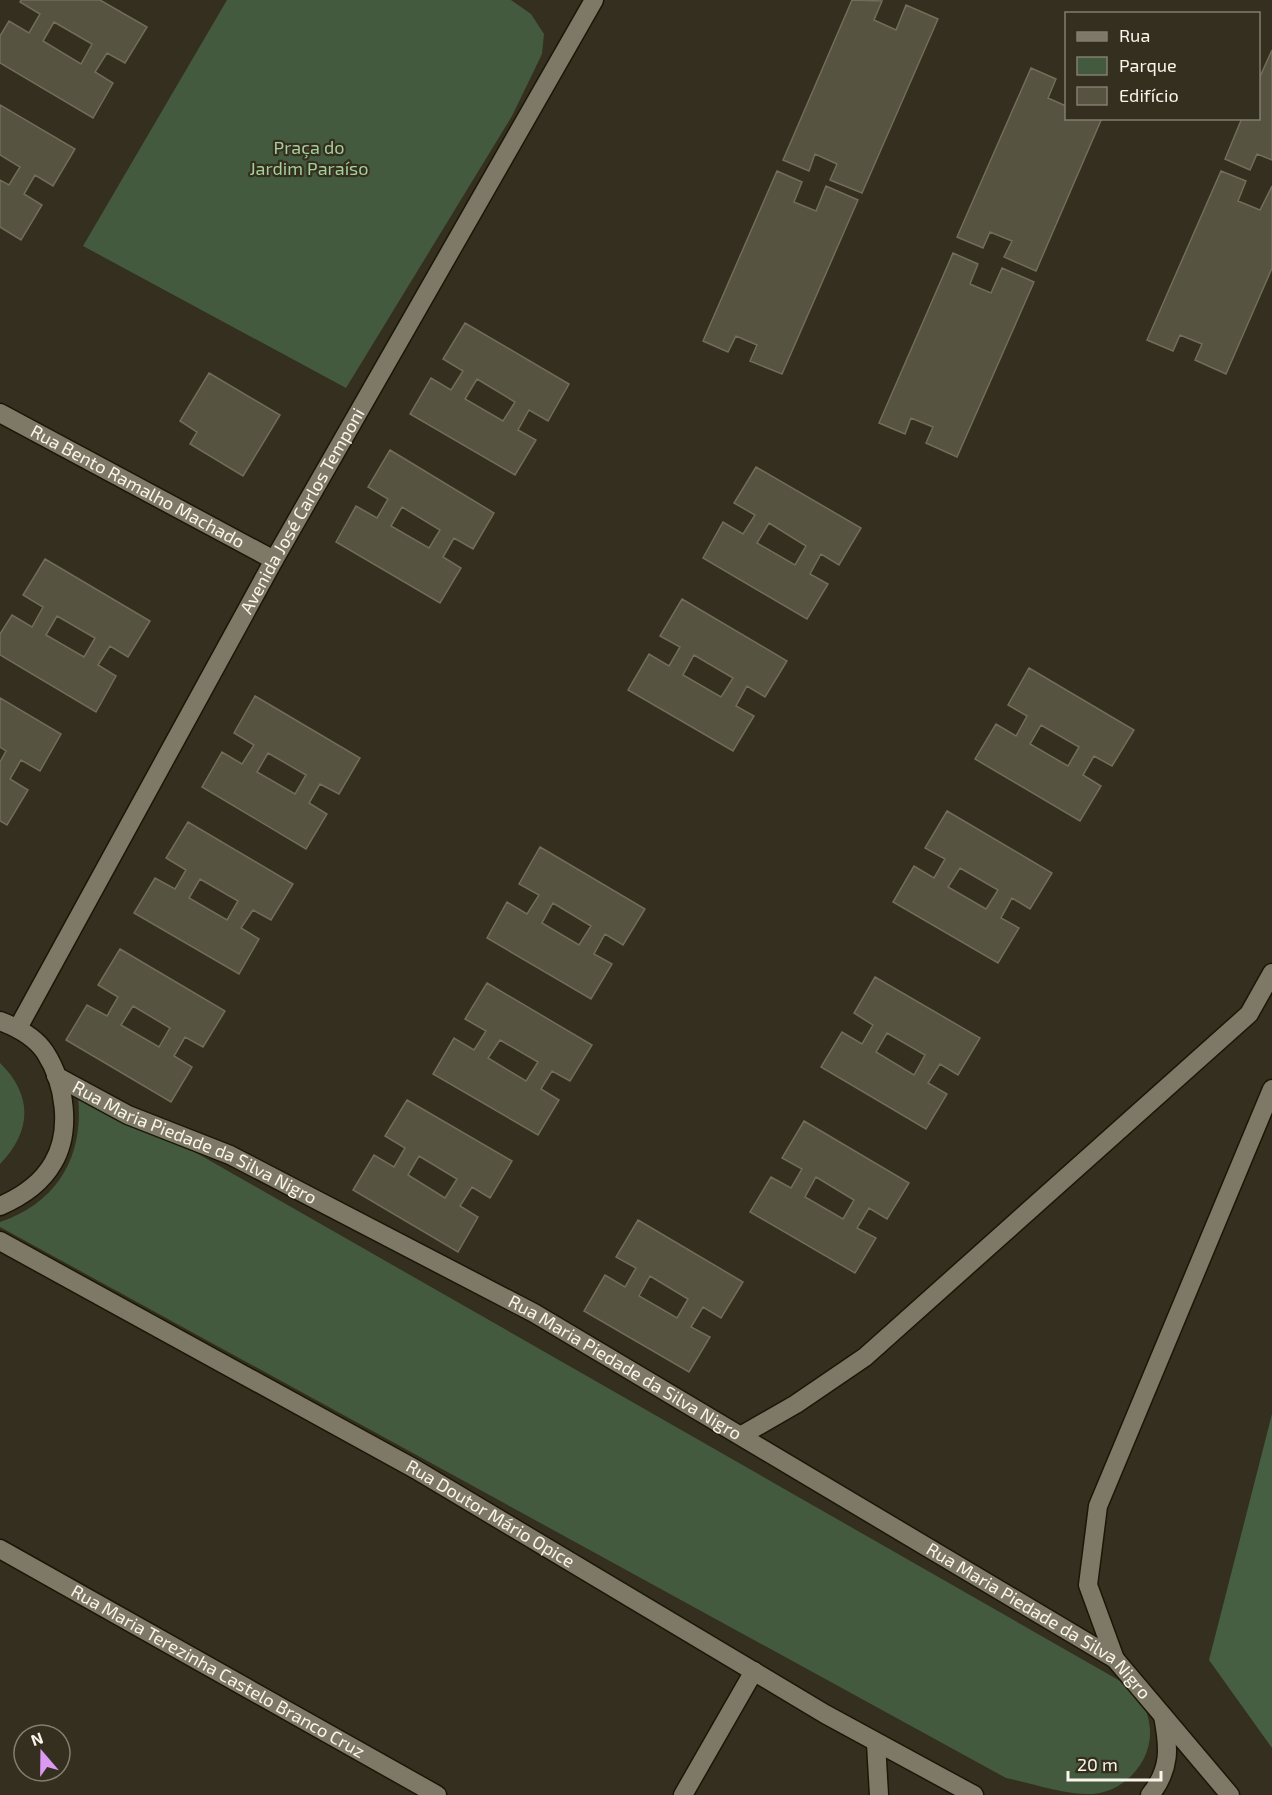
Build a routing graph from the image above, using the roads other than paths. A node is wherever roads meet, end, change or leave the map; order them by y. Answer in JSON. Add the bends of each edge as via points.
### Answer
{"nodes":[{"id":1,"x":594,"y":0,"type":"edge"},
{"id":2,"x":0,"y":413,"type":"edge"},
{"id":3,"x":274,"y":560,"type":"junction"},
{"id":4,"x":1272,"y":973,"type":"edge"},
{"id":5,"x":0,"y":1021,"type":"edge"},
{"id":6,"x":18,"y":1028,"type":"junction"},
{"id":7,"x":56,"y":1076,"type":"junction"},
{"id":8,"x":1272,"y":1089,"type":"edge"},
{"id":9,"x":0,"y":1206,"type":"edge"},
{"id":10,"x":0,"y":1241,"type":"edge"},
{"id":11,"x":742,"y":1435,"type":"junction"},
{"id":12,"x":0,"y":1549,"type":"edge"},
{"id":13,"x":1115,"y":1659,"type":"junction"},
{"id":14,"x":754,"y":1671,"type":"junction"},
{"id":15,"x":1161,"y":1711,"type":"junction"},
{"id":16,"x":876,"y":1743,"type":"junction"},
{"id":17,"x":971,"y":1794,"type":"edge"},
{"id":18,"x":437,"y":1795,"type":"edge"},
{"id":19,"x":683,"y":1795,"type":"edge"},
{"id":20,"x":879,"y":1795,"type":"edge"},
{"id":21,"x":1150,"y":1795,"type":"edge"},
{"id":22,"x":1230,"y":1795,"type":"edge"}],
"edges":[{"from":1,"to":3,"type":"street","name":"Avenida José Carlos Temponi"},
{"from":2,"to":3,"type":"street","name":"Rua Bento Ramalho Machado"},
{"from":3,"to":6,"type":"street","name":"Avenida José Carlos Temponi"},
{"from":4,"to":11,"type":"street","via":[[1249,1014],[865,1357]]},
{"from":5,"to":6,"type":"street"},
{"from":6,"to":7,"type":"street","via":[[44,1051]]},
{"from":7,"to":9,"type":"street","via":[[66,1123],[53,1163],[25,1195]]},
{"from":7,"to":11,"type":"street","name":"Rua Maria Piedade da Silva Nigro","via":[[128,1115],[230,1155],[534,1313]]},
{"from":8,"to":13,"type":"street","via":[[1098,1506],[1088,1585]]},
{"from":10,"to":14,"type":"street","name":"Rua Doutor Mário Opice","via":[[415,1469]]},
{"from":11,"to":13,"type":"street","name":"Rua Maria Piedade da Silva Nigro"},
{"from":12,"to":18,"type":"street","name":"Rua Maria Terezinha Castelo Branco Cruz"},
{"from":13,"to":15,"type":"street","name":"Rua Maria Piedade da Silva Nigro"},
{"from":14,"to":16,"type":"street","name":"Rua Doutor Mário Opice"},
{"from":14,"to":19,"type":"street"},
{"from":15,"to":21,"type":"street","via":[[1169,1747],[1160,1782]]},
{"from":15,"to":22,"type":"street","name":"Rua Maria Piedade da Silva Nigro"},
{"from":16,"to":17,"type":"street","name":"Rua Doutor Mário Opice"},
{"from":16,"to":20,"type":"street"}]}
